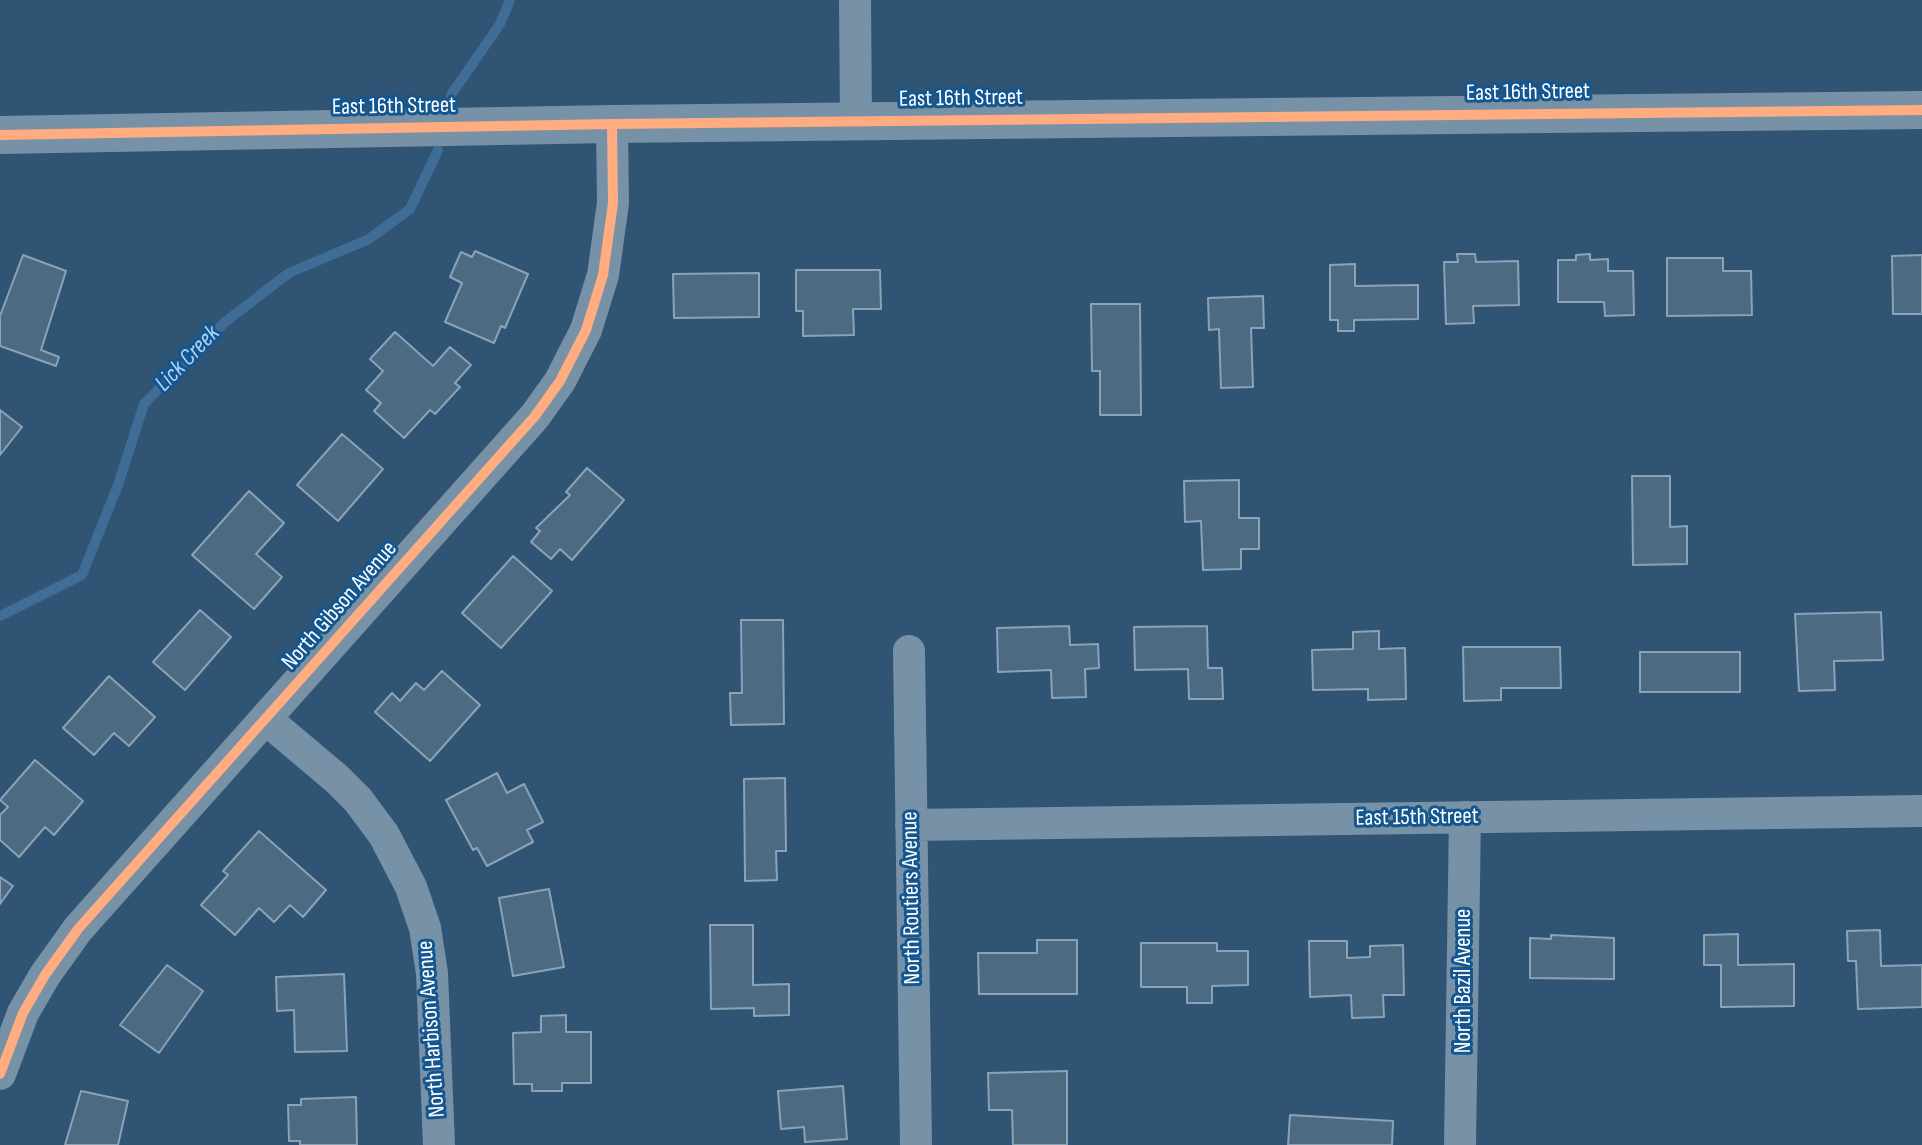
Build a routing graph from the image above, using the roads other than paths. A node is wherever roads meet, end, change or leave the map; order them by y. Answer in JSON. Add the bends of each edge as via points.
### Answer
{"nodes":[{"id":1,"x":855,"y":0,"type":"edge"},
{"id":2,"x":1922,"y":110,"type":"edge"},
{"id":3,"x":856,"y":121,"type":"junction"},
{"id":4,"x":612,"y":124,"type":"junction"},
{"id":5,"x":0,"y":135,"type":"edge"},
{"id":6,"x":909,"y":651,"type":"dead end"},
{"id":7,"x":267,"y":720,"type":"junction"},
{"id":8,"x":1922,"y":811,"type":"edge"},
{"id":9,"x":1465,"y":817,"type":"junction"},
{"id":10,"x":911,"y":825,"type":"junction"},
{"id":11,"x":0,"y":1074,"type":"edge"},
{"id":12,"x":439,"y":1145,"type":"edge"},
{"id":13,"x":916,"y":1145,"type":"edge"},
{"id":14,"x":1460,"y":1145,"type":"edge"}],
"edges":[{"from":1,"to":3,"type":"street"},
{"from":2,"to":3,"type":"street","name":"East 16th Street"},
{"from":3,"to":4,"type":"street","name":"East 16th Street"},
{"from":4,"to":5,"type":"street","name":"East 16th Street"},
{"from":4,"to":7,"type":"street","name":"North Gibson Avenue","via":[[609,247],[586,330],[560,381],[535,416]]},
{"from":6,"to":10,"type":"street","name":"North Routiers Avenue"},
{"from":7,"to":11,"type":"street","name":"North Gibson Avenue","via":[[69,941],[23,1013]]},
{"from":7,"to":12,"type":"street","name":"North Harbison Avenue","via":[[358,800],[384,835],[411,887],[425,928],[432,973]]},
{"from":8,"to":9,"type":"street","name":"East 15th Street"},
{"from":9,"to":10,"type":"street","name":"East 15th Street"},
{"from":9,"to":14,"type":"street","name":"North Bazil Avenue"},
{"from":10,"to":13,"type":"street","name":"North Routiers Avenue"}]}
